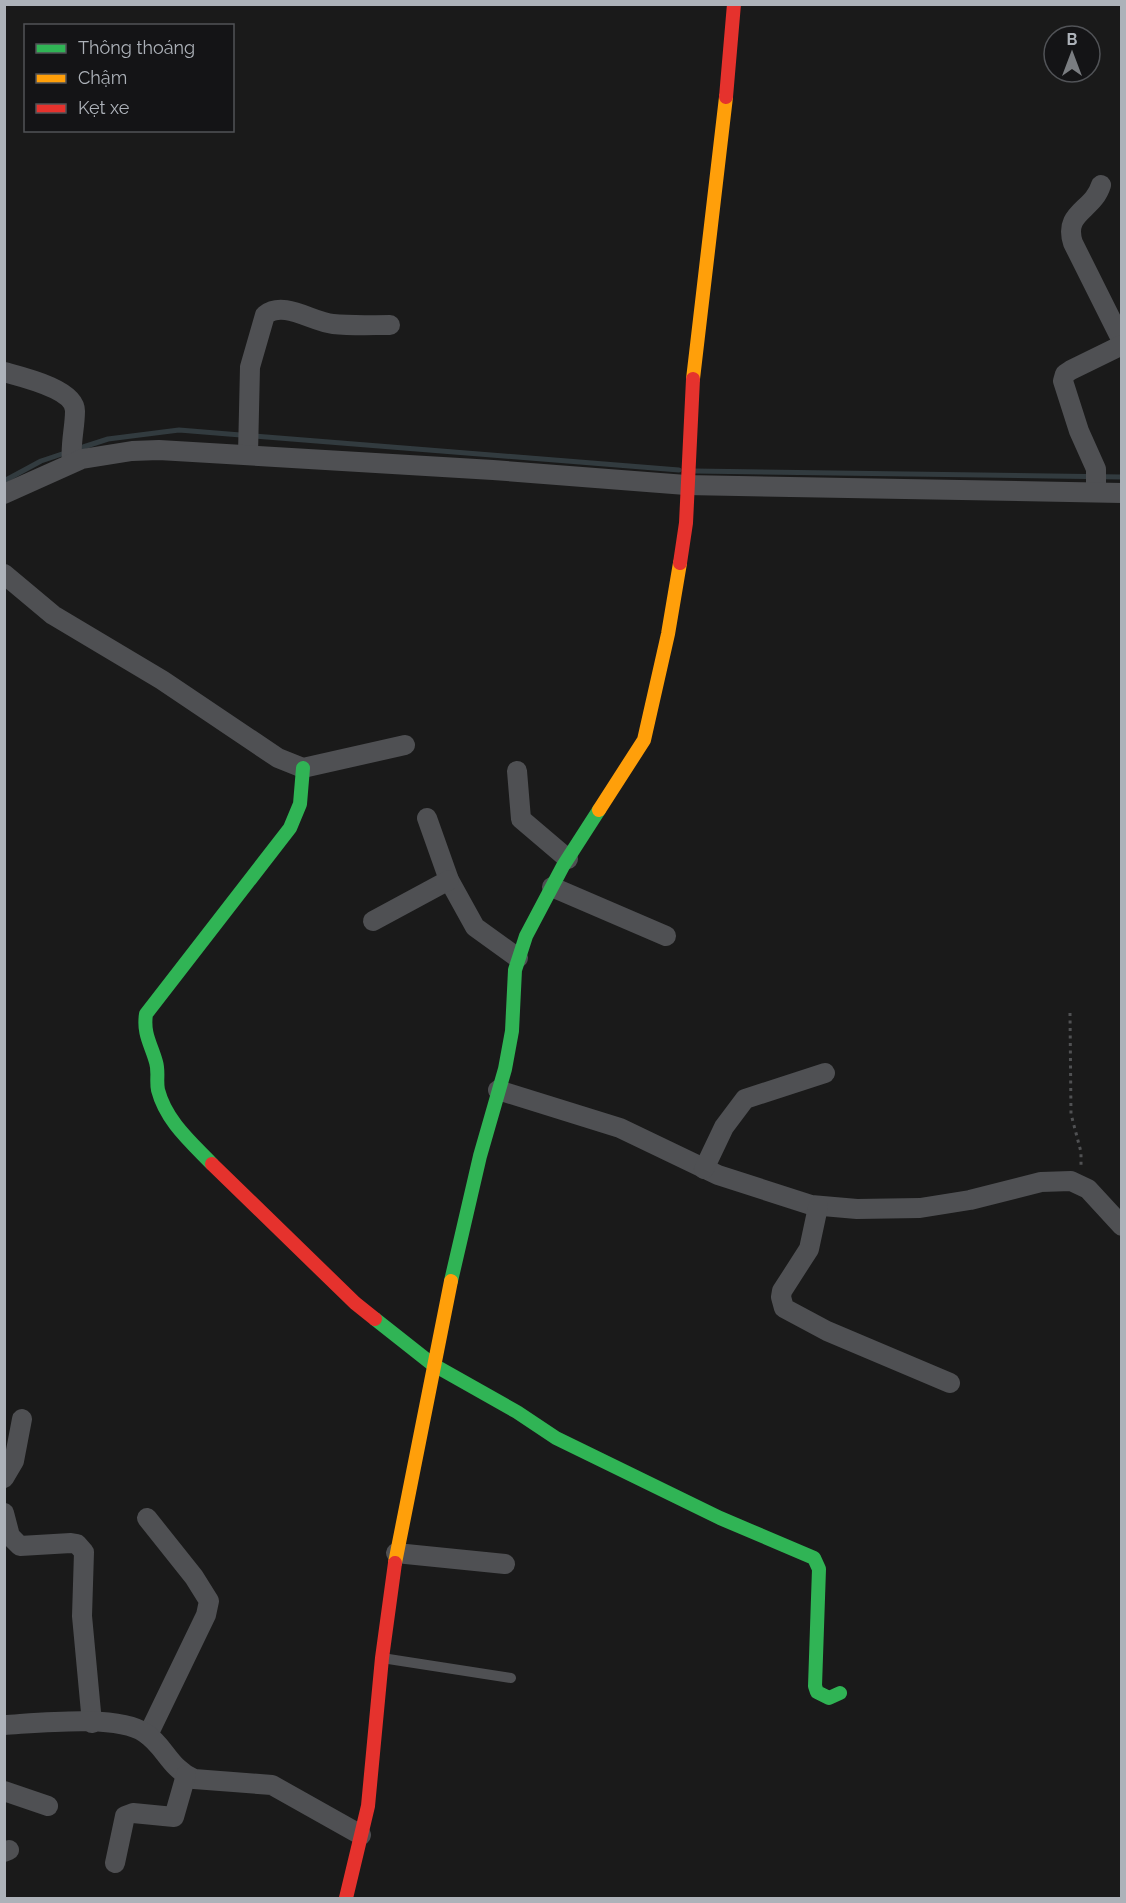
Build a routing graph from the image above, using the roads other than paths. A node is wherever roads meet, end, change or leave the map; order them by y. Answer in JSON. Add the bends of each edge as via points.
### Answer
{"nodes":[{"id":1,"x":734,"y":4,"type":"edge"},
{"id":2,"x":1101,"y":185,"type":"dead end"},
{"id":3,"x":390,"y":325,"type":"dead end"},
{"id":4,"x":1122,"y":343,"type":"edge"},
{"id":5,"x":4,"y":372,"type":"edge"},
{"id":6,"x":248,"y":445,"type":"junction"},
{"id":7,"x":71,"y":452,"type":"junction"},
{"id":8,"x":686,"y":480,"type":"junction"},
{"id":9,"x":1096,"y":491,"type":"junction"},
{"id":10,"x":1122,"y":493,"type":"edge"},
{"id":11,"x":4,"y":494,"type":"edge"},
{"id":12,"x":4,"y":574,"type":"edge"},
{"id":13,"x":405,"y":744,"type":"dead end"},
{"id":14,"x":303,"y":768,"type":"junction"},
{"id":15,"x":517,"y":771,"type":"dead end"},
{"id":16,"x":427,"y":818,"type":"dead end"},
{"id":17,"x":568,"y":859,"type":"junction"},
{"id":18,"x":449,"y":880,"type":"junction"},
{"id":19,"x":552,"y":887,"type":"junction"},
{"id":20,"x":373,"y":921,"type":"dead end"},
{"id":21,"x":666,"y":936,"type":"dead end"},
{"id":22,"x":518,"y":958,"type":"junction"},
{"id":23,"x":825,"y":1073,"type":"dead end"},
{"id":24,"x":498,"y":1090,"type":"junction"},
{"id":25,"x":704,"y":1169,"type":"junction"},
{"id":26,"x":818,"y":1207,"type":"junction"},
{"id":27,"x":1122,"y":1227,"type":"edge"},
{"id":28,"x":432,"y":1364,"type":"junction"},
{"id":29,"x":950,"y":1383,"type":"dead end"},
{"id":30,"x":22,"y":1419,"type":"dead end"},
{"id":31,"x":4,"y":1478,"type":"edge"},
{"id":32,"x":4,"y":1513,"type":"edge"},
{"id":33,"x":147,"y":1518,"type":"dead end"},
{"id":34,"x":396,"y":1553,"type":"junction"},
{"id":35,"x":505,"y":1564,"type":"dead end"},
{"id":36,"x":382,"y":1658,"type":"junction"},
{"id":37,"x":511,"y":1678,"type":"dead end"},
{"id":38,"x":840,"y":1693,"type":"dead end"},
{"id":39,"x":92,"y":1723,"type":"junction"},
{"id":40,"x":4,"y":1725,"type":"edge"},
{"id":41,"x":148,"y":1734,"type":"junction"},
{"id":42,"x":186,"y":1775,"type":"junction"},
{"id":43,"x":4,"y":1791,"type":"edge"},
{"id":44,"x":48,"y":1806,"type":"dead end"},
{"id":45,"x":361,"y":1835,"type":"junction"},
{"id":46,"x":115,"y":1863,"type":"dead end"},
{"id":47,"x":346,"y":1899,"type":"edge"}],
"edges":[{"from":1,"to":8,"type":"street","via":[[693,376]]},
{"from":2,"to":4,"type":"street","via":[[1093,201],[1072,220],[1070,230]]},
{"from":3,"to":6,"type":"street","via":[[329,324],[292,311],[270,311],[265,315],[250,367]]},
{"from":4,"to":9,"type":"street","via":[[1071,370],[1063,381],[1078,431],[1096,469]]},
{"from":5,"to":7,"type":"street","via":[[53,388],[73,402]]},
{"from":6,"to":7,"type":"street"},
{"from":6,"to":8,"type":"street"},
{"from":7,"to":11,"type":"street"},
{"from":8,"to":9,"type":"street"},
{"from":8,"to":17,"type":"street","via":[[681,559],[649,725],[636,755]]},
{"from":9,"to":10,"type":"street"},
{"from":12,"to":14,"type":"street","via":[[53,615],[162,680],[278,758]]},
{"from":13,"to":14,"type":"street"},
{"from":14,"to":28,"type":"street","via":[[300,804],[290,828],[146,1014],[142,1029],[158,1066],[157,1082],[163,1101],[182,1134],[355,1304]]},
{"from":15,"to":17,"type":"street","via":[[521,819]]},
{"from":16,"to":18,"type":"street"},
{"from":17,"to":19,"type":"street"},
{"from":18,"to":20,"type":"street"},
{"from":18,"to":22,"type":"street","via":[[475,927]]},
{"from":19,"to":21,"type":"street"},
{"from":19,"to":22,"type":"street"},
{"from":22,"to":24,"type":"street","via":[[513,980],[512,1031]]},
{"from":23,"to":25,"type":"street","via":[[745,1099],[724,1127]]},
{"from":24,"to":25,"type":"street","via":[[620,1128]]},
{"from":24,"to":28,"type":"street"},
{"from":25,"to":26,"type":"street"},
{"from":26,"to":27,"type":"street","via":[[920,1208],[959,1203],[1041,1182],[1078,1183]]},
{"from":26,"to":29,"type":"street","via":[[809,1249],[782,1291],[784,1308],[827,1331]]},
{"from":28,"to":34,"type":"street"},
{"from":28,"to":38,"type":"street","via":[[556,1438],[720,1518],[814,1558],[819,1569],[815,1686],[817,1692],[829,1698]]},
{"from":30,"to":31,"type":"street","via":[[14,1461]]},
{"from":32,"to":39,"type":"street","via":[[10,1536],[20,1546],[71,1543],[84,1552],[82,1616]]},
{"from":33,"to":41,"type":"street","via":[[209,1601],[207,1616]]},
{"from":34,"to":35,"type":"street"},
{"from":34,"to":36,"type":"street"},
{"from":36,"to":37,"type":"lane"},
{"from":36,"to":45,"type":"street","via":[[368,1806]]},
{"from":39,"to":40,"type":"street"},
{"from":39,"to":41,"type":"street","via":[[127,1724]]},
{"from":41,"to":42,"type":"street"},
{"from":42,"to":45,"type":"street","via":[[194,1779],[272,1785]]},
{"from":42,"to":46,"type":"street","via":[[174,1817],[133,1813],[125,1816]]},
{"from":43,"to":44,"type":"street"},
{"from":45,"to":47,"type":"street"}]}
